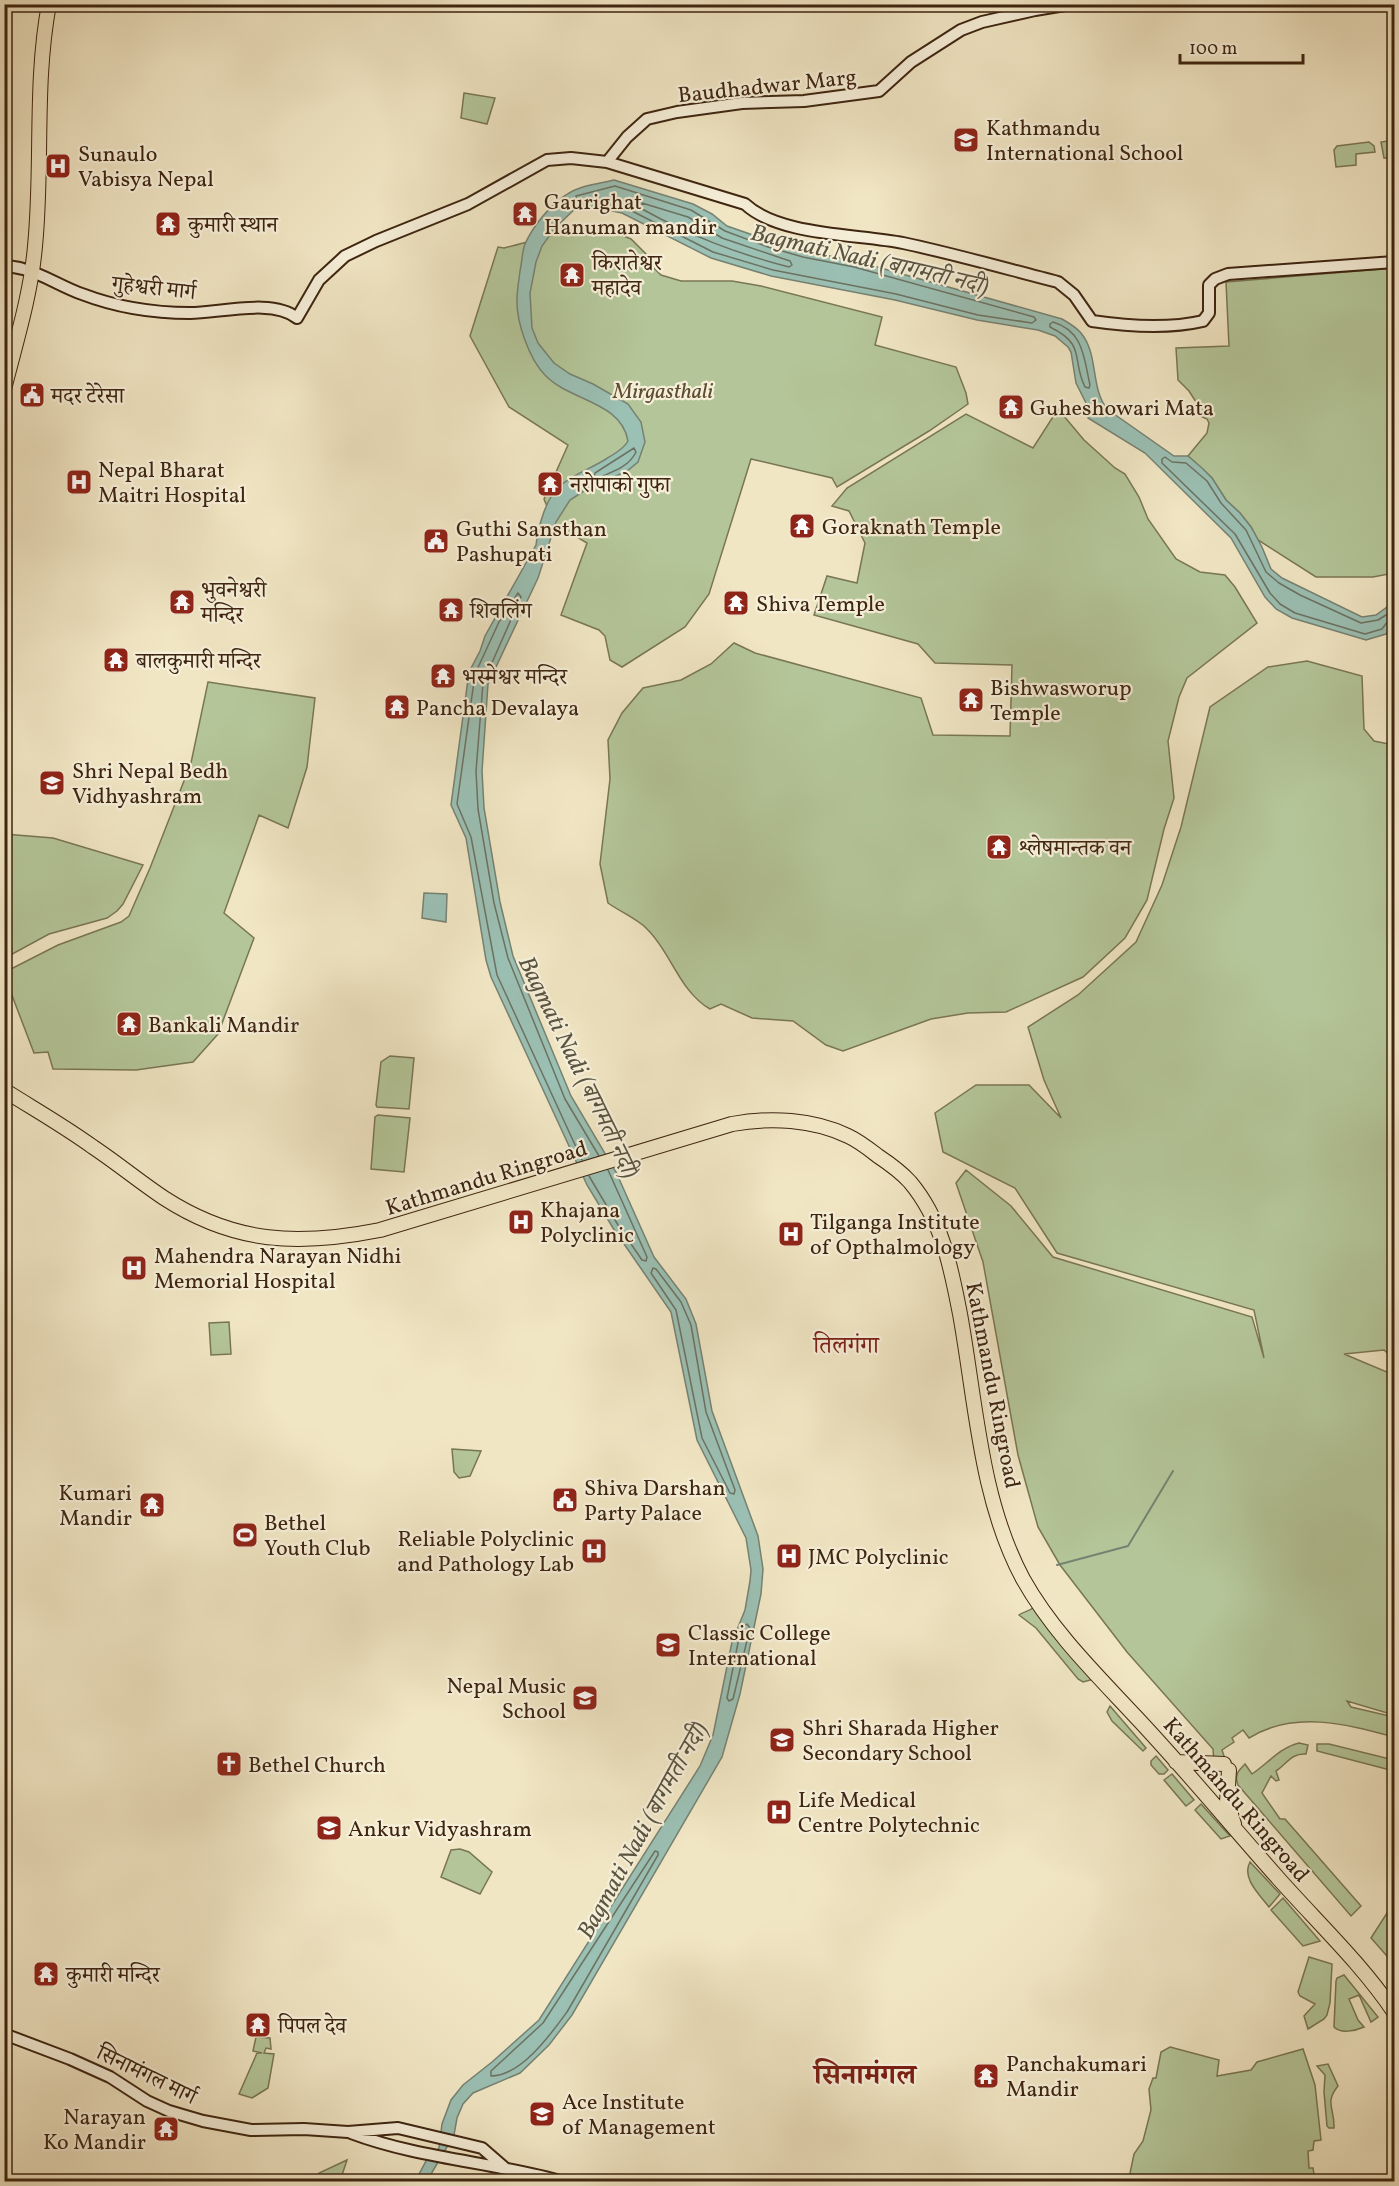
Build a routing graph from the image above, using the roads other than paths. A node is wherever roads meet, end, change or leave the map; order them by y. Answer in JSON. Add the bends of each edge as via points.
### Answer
{"nodes":[{"id":1,"x":49,"y":4,"type":"edge"},
{"id":2,"x":1071,"y":4,"type":"edge"},
{"id":3,"x":607,"y":162,"type":"junction"},
{"id":4,"x":1395,"y":262,"type":"edge"},
{"id":5,"x":8,"y":266,"type":"edge"},
{"id":6,"x":32,"y":275,"type":"junction"},
{"id":7,"x":297,"y":318,"type":"junction"},
{"id":8,"x":4,"y":389,"type":"edge"},
{"id":9,"x":4,"y":1090,"type":"edge"},
{"id":10,"x":1176,"y":1762,"type":"junction"},
{"id":11,"x":1237,"y":1833,"type":"junction"},
{"id":12,"x":1395,"y":2012,"type":"edge"},
{"id":13,"x":4,"y":2034,"type":"edge"},
{"id":14,"x":348,"y":2132,"type":"junction"},
{"id":15,"x":505,"y":2168,"type":"junction"},
{"id":16,"x":564,"y":2181,"type":"edge"}],
"edges":[{"from":1,"to":6,"type":"highway","via":[[40,86]]},
{"from":2,"to":3,"type":"main road","name":"Baudhadwar Marg","via":[[961,30],[911,62],[879,91],[804,101],[742,103],[647,119]]},
{"from":3,"to":4,"type":"main road","via":[[745,204],[779,222],[852,238],[902,243],[1058,282],[1074,295],[1092,321],[1108,324],[1203,321],[1209,313],[1209,285],[1228,274]]},
{"from":3,"to":7,"type":"main road","via":[[547,160],[468,204],[345,256],[319,280]]},
{"from":5,"to":6,"type":"main road","name":"गुहेश्वरी मार्ग"},
{"from":6,"to":7,"type":"main road","name":"गुहेश्वरी मार्ग","via":[[98,300],[135,308],[188,313],[238,308],[281,310]]},
{"from":6,"to":7,"type":"main road","via":[[87,303],[133,314],[192,320],[255,314]]},
{"from":6,"to":8,"type":"highway"},
{"from":9,"to":10,"type":"highway","name":"Kathmandu Ringroad","via":[[63,1125],[165,1198],[221,1226],[256,1237],[310,1240],[410,1222],[751,1120],[790,1120],[848,1136],[898,1170],[922,1198],[936,1224],[950,1262],[987,1471],[1012,1556],[1037,1602],[1066,1640]]},
{"from":10,"to":11,"type":"highway","name":"Kathmandu Ringroad"},
{"from":10,"to":11,"type":"highway","via":[[1226,1767],[1227,1802]]},
{"from":11,"to":12,"type":"highway","name":"Kathmandu Ringroad"},
{"from":13,"to":14,"type":"main road","name":"सिनामंगल मार्ग","via":[[103,2073],[169,2111],[203,2121],[251,2130]]},
{"from":14,"to":15,"type":"main road","via":[[379,2144]]},
{"from":14,"to":15,"type":"main road","via":[[398,2128],[482,2148]]},
{"from":15,"to":16,"type":"main road"}]}
